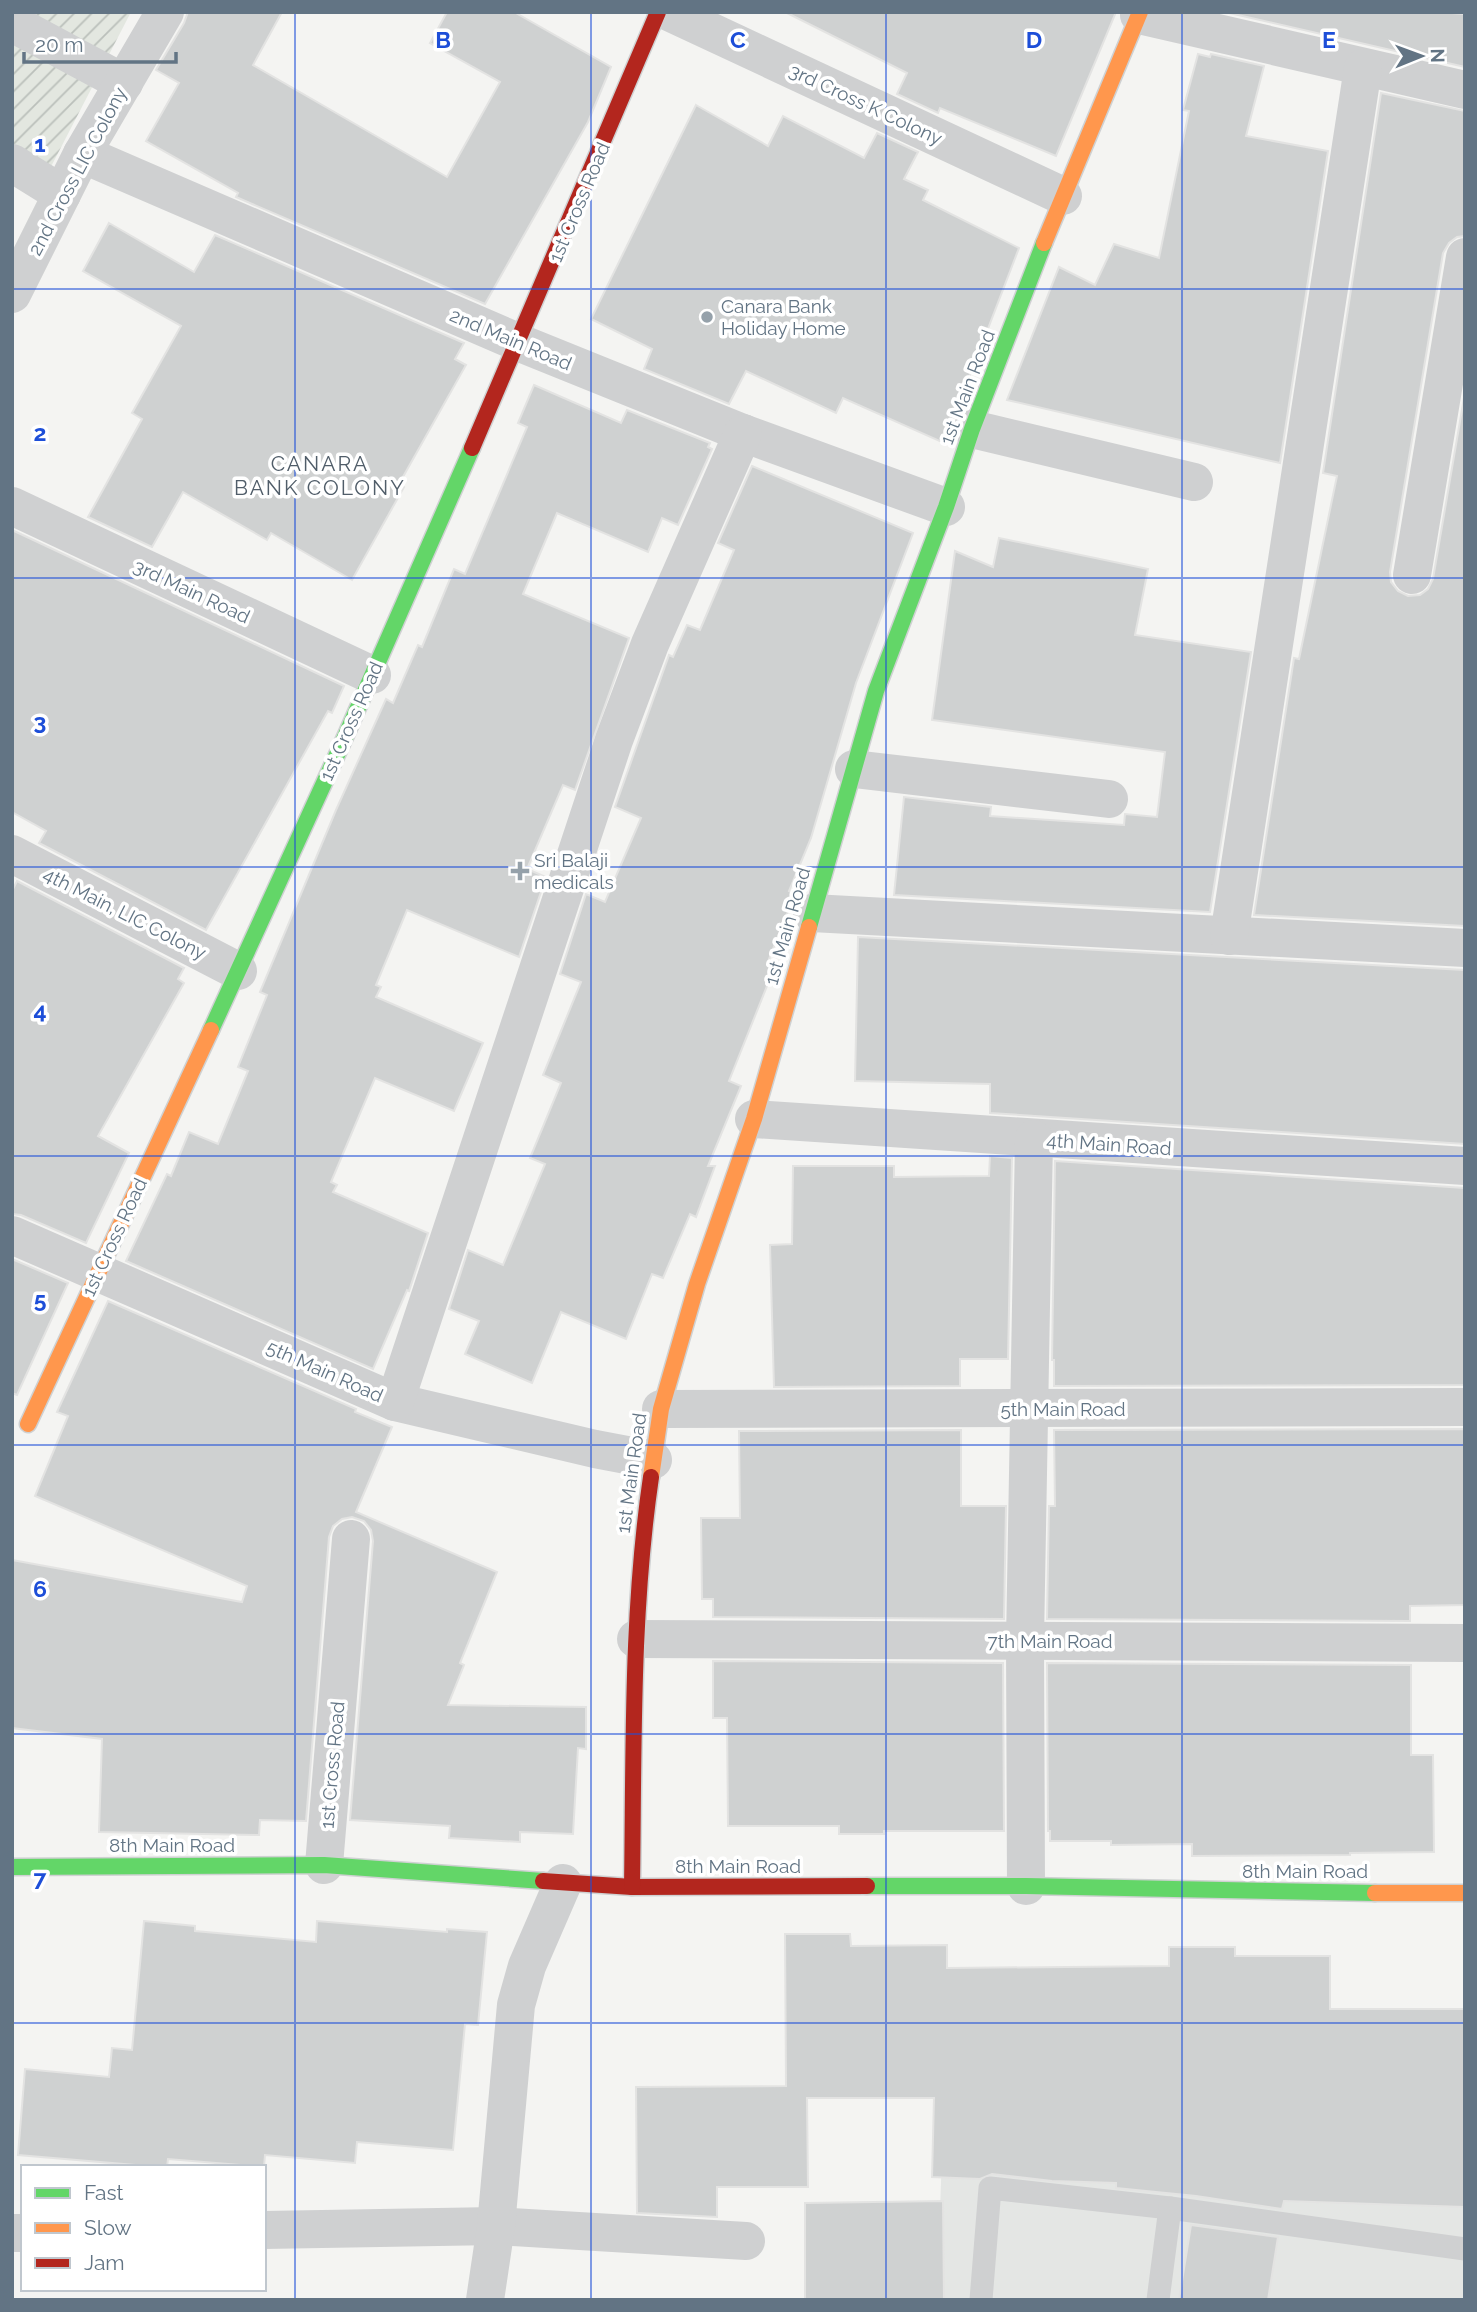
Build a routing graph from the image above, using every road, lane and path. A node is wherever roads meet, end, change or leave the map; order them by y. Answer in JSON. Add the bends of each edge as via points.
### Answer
{"nodes":[{"id":1,"x":165,"y":12,"type":"edge"},
{"id":2,"x":658,"y":12,"type":"edge"},
{"id":3,"x":669,"y":12,"type":"edge"},
{"id":4,"x":1139,"y":14,"type":"edge"},
{"id":5,"x":12,"y":23,"type":"edge"},
{"id":6,"x":1363,"y":68,"type":"junction"},
{"id":7,"x":124,"y":83,"type":"junction"},
{"id":8,"x":1465,"y":90,"type":"edge"},
{"id":9,"x":82,"y":154,"type":"junction"},
{"id":10,"x":12,"y":163,"type":"edge"},
{"id":11,"x":62,"y":194,"type":"junction"},
{"id":12,"x":1062,"y":196,"type":"junction"},
{"id":13,"x":1465,"y":257,"type":"edge"},
{"id":14,"x":12,"y":294,"type":"edge"},
{"id":15,"x":520,"y":343,"type":"junction"},
{"id":16,"x":972,"y":429,"type":"junction"},
{"id":17,"x":743,"y":433,"type":"junction"},
{"id":18,"x":1194,"y":481,"type":"dead end"},
{"id":19,"x":12,"y":506,"type":"edge"},
{"id":20,"x":946,"y":507,"type":"junction"},
{"id":21,"x":1412,"y":575,"type":"dead end"},
{"id":22,"x":372,"y":675,"type":"junction"},
{"id":23,"x":854,"y":769,"type":"junction"},
{"id":24,"x":1109,"y":799,"type":"dead end"},
{"id":25,"x":12,"y":854,"type":"edge"},
{"id":26,"x":812,"y":913,"type":"junction"},
{"id":27,"x":1229,"y":936,"type":"junction"},
{"id":28,"x":1465,"y":948,"type":"edge"},
{"id":29,"x":238,"y":971,"type":"junction"},
{"id":30,"x":754,"y":1119,"type":"junction"},
{"id":31,"x":1034,"y":1139,"type":"junction"},
{"id":32,"x":1465,"y":1166,"type":"edge"},
{"id":33,"x":12,"y":1235,"type":"edge"},
{"id":34,"x":98,"y":1271,"type":"junction"},
{"id":35,"x":395,"y":1402,"type":"junction"},
{"id":36,"x":1465,"y":1407,"type":"edge"},
{"id":37,"x":662,"y":1409,"type":"junction"},
{"id":38,"x":1029,"y":1409,"type":"junction"},
{"id":39,"x":28,"y":1424,"type":"dead end"},
{"id":40,"x":653,"y":1460,"type":"junction"},
{"id":41,"x":351,"y":1539,"type":"dead end"},
{"id":42,"x":636,"y":1639,"type":"junction"},
{"id":43,"x":1025,"y":1641,"type":"junction"},
{"id":44,"x":1465,"y":1643,"type":"edge"},
{"id":45,"x":324,"y":1865,"type":"junction"},
{"id":46,"x":12,"y":1867,"type":"edge"},
{"id":47,"x":562,"y":1883,"type":"junction"},
{"id":48,"x":1026,"y":1886,"type":"junction"},
{"id":49,"x":632,"y":1887,"type":"junction"},
{"id":50,"x":1465,"y":1893,"type":"edge"},
{"id":51,"x":1170,"y":2208,"type":"junction"},
{"id":52,"x":496,"y":2226,"type":"junction"},
{"id":53,"x":266,"y":2230,"type":"edge"},
{"id":54,"x":746,"y":2241,"type":"dead end"},
{"id":55,"x":1465,"y":2249,"type":"edge"},
{"id":56,"x":485,"y":2300,"type":"edge"},
{"id":57,"x":981,"y":2300,"type":"edge"},
{"id":58,"x":1158,"y":2300,"type":"edge"}],
"edges":[{"from":1,"to":7,"type":"street","name":"2nd Cross LIC Colony"},
{"from":2,"to":15,"type":"street","name":"1st Cross Road"},
{"from":3,"to":12,"type":"street","name":"3rd Cross K Colony"},
{"from":4,"to":6,"type":"street"},
{"from":4,"to":12,"type":"street","name":"1st Main Road"},
{"from":5,"to":7,"type":"street"},
{"from":6,"to":8,"type":"street"},
{"from":6,"to":27,"type":"street"},
{"from":7,"to":9,"type":"street","name":"2nd Cross LIC Colony"},
{"from":9,"to":11,"type":"street","name":"2nd Cross LIC Colony"},
{"from":9,"to":15,"type":"street","name":"2nd Main Road"},
{"from":10,"to":11,"type":"street"},
{"from":11,"to":14,"type":"street","name":"2nd Cross LIC Colony"},
{"from":12,"to":16,"type":"street","name":"1st Main Road"},
{"from":13,"to":21,"type":"street"},
{"from":15,"to":17,"type":"street","name":"2nd Main Road"},
{"from":15,"to":22,"type":"street","name":"1st Cross Road"},
{"from":16,"to":18,"type":"street"},
{"from":16,"to":20,"type":"street","name":"1st Main Road"},
{"from":17,"to":20,"type":"street","name":"2nd Main Road"},
{"from":17,"to":35,"type":"street","via":[[650,644],[614,740]]},
{"from":19,"to":22,"type":"street","name":"3rd Main Road"},
{"from":20,"to":23,"type":"street","name":"1st Main Road","via":[[876,691]]},
{"from":22,"to":29,"type":"street","name":"1st Cross Road"},
{"from":23,"to":24,"type":"street"},
{"from":23,"to":26,"type":"street","name":"1st Main Road"},
{"from":25,"to":29,"type":"street","name":"4th Main, LIC Colony"},
{"from":26,"to":27,"type":"street"},
{"from":26,"to":30,"type":"street","name":"1st Main Road"},
{"from":27,"to":28,"type":"street"},
{"from":29,"to":34,"type":"street","name":"1st Cross Road"},
{"from":30,"to":31,"type":"street","name":"4th Main Road"},
{"from":30,"to":37,"type":"street","name":"1st Main Road","via":[[697,1284]]},
{"from":31,"to":32,"type":"street","name":"4th Main Road"},
{"from":31,"to":38,"type":"street"},
{"from":33,"to":34,"type":"street","name":"5th Main Road"},
{"from":34,"to":35,"type":"street","name":"5th Main Road"},
{"from":34,"to":39,"type":"street","name":"1st Cross Road"},
{"from":35,"to":40,"type":"street","name":"5th Main Road"},
{"from":36,"to":38,"type":"street","name":"5th Main Road"},
{"from":37,"to":38,"type":"street","name":"5th Main Road"},
{"from":37,"to":40,"type":"street","name":"1st Main Road"},
{"from":38,"to":43,"type":"street"},
{"from":40,"to":42,"type":"street","name":"1st Main Road"},
{"from":41,"to":45,"type":"street","name":"1st Cross Road"},
{"from":42,"to":43,"type":"street","name":"7th Main Road"},
{"from":42,"to":49,"type":"street","name":"1st Main Road"},
{"from":43,"to":44,"type":"street","name":"7th Main Road"},
{"from":43,"to":48,"type":"street"},
{"from":45,"to":46,"type":"street","name":"8th Main Road"},
{"from":45,"to":47,"type":"street","name":"8th Main Road"},
{"from":47,"to":49,"type":"street","name":"8th Main Road"},
{"from":47,"to":52,"type":"street","via":[[516,2005]]},
{"from":48,"to":49,"type":"street","name":"8th Main Road"},
{"from":48,"to":50,"type":"street","name":"8th Main Road"},
{"from":51,"to":55,"type":"lane"},
{"from":51,"to":57,"type":"lane","via":[[990,2188]]},
{"from":51,"to":58,"type":"lane"},
{"from":52,"to":53,"type":"street"},
{"from":52,"to":54,"type":"street"},
{"from":52,"to":56,"type":"street"}]}
